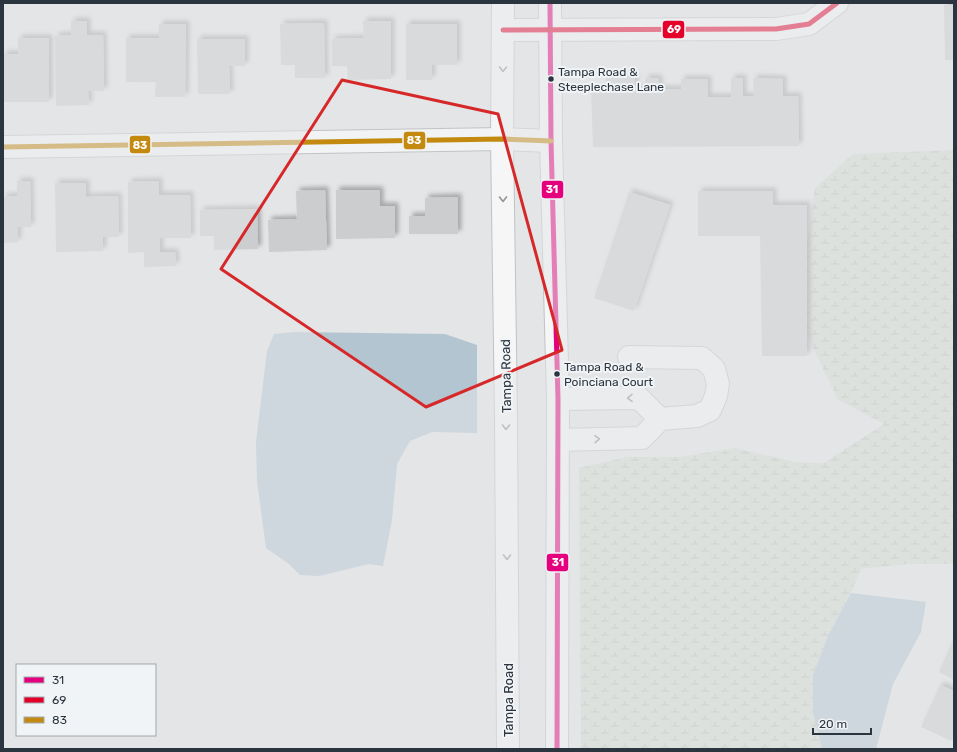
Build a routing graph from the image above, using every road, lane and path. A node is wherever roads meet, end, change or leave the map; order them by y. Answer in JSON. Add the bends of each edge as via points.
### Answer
{"nodes":[{"id":1,"x":503,"y":3,"type":"edge"},
{"id":2,"x":550,"y":3,"type":"edge"},
{"id":3,"x":837,"y":3,"type":"edge"},
{"id":4,"x":504,"y":30,"type":"junction"},
{"id":5,"x":550,"y":30,"type":"junction"},
{"id":6,"x":502,"y":139,"type":"junction"},
{"id":7,"x":552,"y":141,"type":"junction"},
{"id":8,"x":3,"y":147,"type":"edge"},
{"id":9,"x":629,"y":357,"type":"dead end"},
{"id":10,"x":558,"y":399,"type":"junction"},
{"id":11,"x":660,"y":419,"type":"junction"},
{"id":12,"x":558,"y":440,"type":"junction"},
{"id":13,"x":508,"y":749,"type":"edge"},
{"id":14,"x":557,"y":749,"type":"edge"}],
"edges":[{"from":1,"to":4,"type":"main road","name":"Tampa Road"},
{"from":2,"to":5,"type":"main road"},
{"from":3,"to":5,"type":"street","via":[[809,24],[776,29]]},
{"from":4,"to":5,"type":"street"},
{"from":4,"to":6,"type":"main road","name":"Tampa Road","one_way":true},
{"from":5,"to":7,"type":"main road"},
{"from":6,"to":7,"type":"street"},
{"from":6,"to":8,"type":"street"},
{"from":6,"to":13,"type":"main road","name":"Tampa Road","one_way":true},
{"from":7,"to":10,"type":"main road"},
{"from":9,"to":11,"type":"street","via":[[702,358],[714,369],[718,384],[710,410],[698,416]]},
{"from":11,"to":10,"type":"street","one_way":true,"via":[[639,398]]},
{"from":10,"to":12,"type":"main road"},
{"from":12,"to":11,"type":"street","one_way":true,"via":[[642,438]]},
{"from":12,"to":14,"type":"main road"}]}
